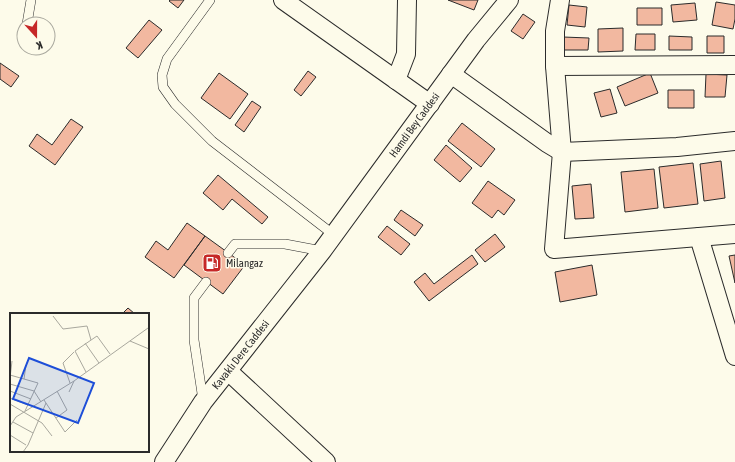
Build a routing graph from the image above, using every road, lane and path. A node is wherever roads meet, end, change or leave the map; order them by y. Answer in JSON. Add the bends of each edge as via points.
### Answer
{"nodes":[{"id":1,"x":31,"y":0,"type":"edge"},
{"id":2,"x":210,"y":0,"type":"edge"},
{"id":3,"x":284,"y":0,"type":"edge"},
{"id":4,"x":407,"y":0,"type":"edge"},
{"id":5,"x":509,"y":0,"type":"edge"},
{"id":6,"x":560,"y":0,"type":"edge"},
{"id":7,"x":28,"y":16,"type":"edge"},
{"id":8,"x":735,"y":65,"type":"edge"},
{"id":9,"x":555,"y":66,"type":"junction"},
{"id":10,"x":451,"y":74,"type":"junction"},
{"id":11,"x":396,"y":80,"type":"junction"},
{"id":12,"x":430,"y":104,"type":"junction"},
{"id":13,"x":735,"y":141,"type":"edge"},
{"id":14,"x":562,"y":152,"type":"junction"},
{"id":15,"x":735,"y":234,"type":"edge"},
{"id":16,"x":334,"y":235,"type":"junction"},
{"id":17,"x":700,"y":237,"type":"junction"},
{"id":18,"x":322,"y":251,"type":"junction"},
{"id":19,"x":228,"y":253,"type":"dead end"},
{"id":20,"x":206,"y":282,"type":"dead end"},
{"id":21,"x":735,"y":356,"type":"edge"},
{"id":22,"x":228,"y":371,"type":"junction"},
{"id":23,"x":203,"y":402,"type":"junction"},
{"id":24,"x":164,"y":462,"type":"edge"},
{"id":25,"x":326,"y":462,"type":"edge"}],
"edges":[{"from":1,"to":7,"type":"lane"},
{"from":2,"to":16,"type":"lane","via":[[168,59],[162,75],[163,86],[175,104],[212,140]]},
{"from":3,"to":11,"type":"street"},
{"from":4,"to":11,"type":"street","via":[[406,54]]},
{"from":5,"to":10,"type":"street","name":"Hamdi Bey Caddesi"},
{"from":6,"to":9,"type":"street","via":[[555,31]]},
{"from":8,"to":9,"type":"street"},
{"from":9,"to":14,"type":"street"},
{"from":10,"to":12,"type":"street","name":"Hamdi Bey Caddesi"},
{"from":10,"to":14,"type":"street"},
{"from":11,"to":12,"type":"street"},
{"from":12,"to":16,"type":"street","name":"Hamdi Bey Caddesi"},
{"from":13,"to":14,"type":"street","via":[[677,147]]},
{"from":14,"to":17,"type":"street","via":[[554,249]]},
{"from":15,"to":17,"type":"street"},
{"from":16,"to":18,"type":"street","name":"Hamdi Bey Caddesi"},
{"from":17,"to":21,"type":"street"},
{"from":18,"to":19,"type":"lane","via":[[285,244],[234,244]]},
{"from":18,"to":22,"type":"street","name":"Kavaklı Dere Caddesi"},
{"from":20,"to":23,"type":"lane","via":[[194,298],[194,340]]},
{"from":22,"to":23,"type":"street","name":"Kavaklı Dere Caddesi"},
{"from":22,"to":25,"type":"street"},
{"from":23,"to":24,"type":"street","name":"Kavaklı Dere Caddesi"}]}
